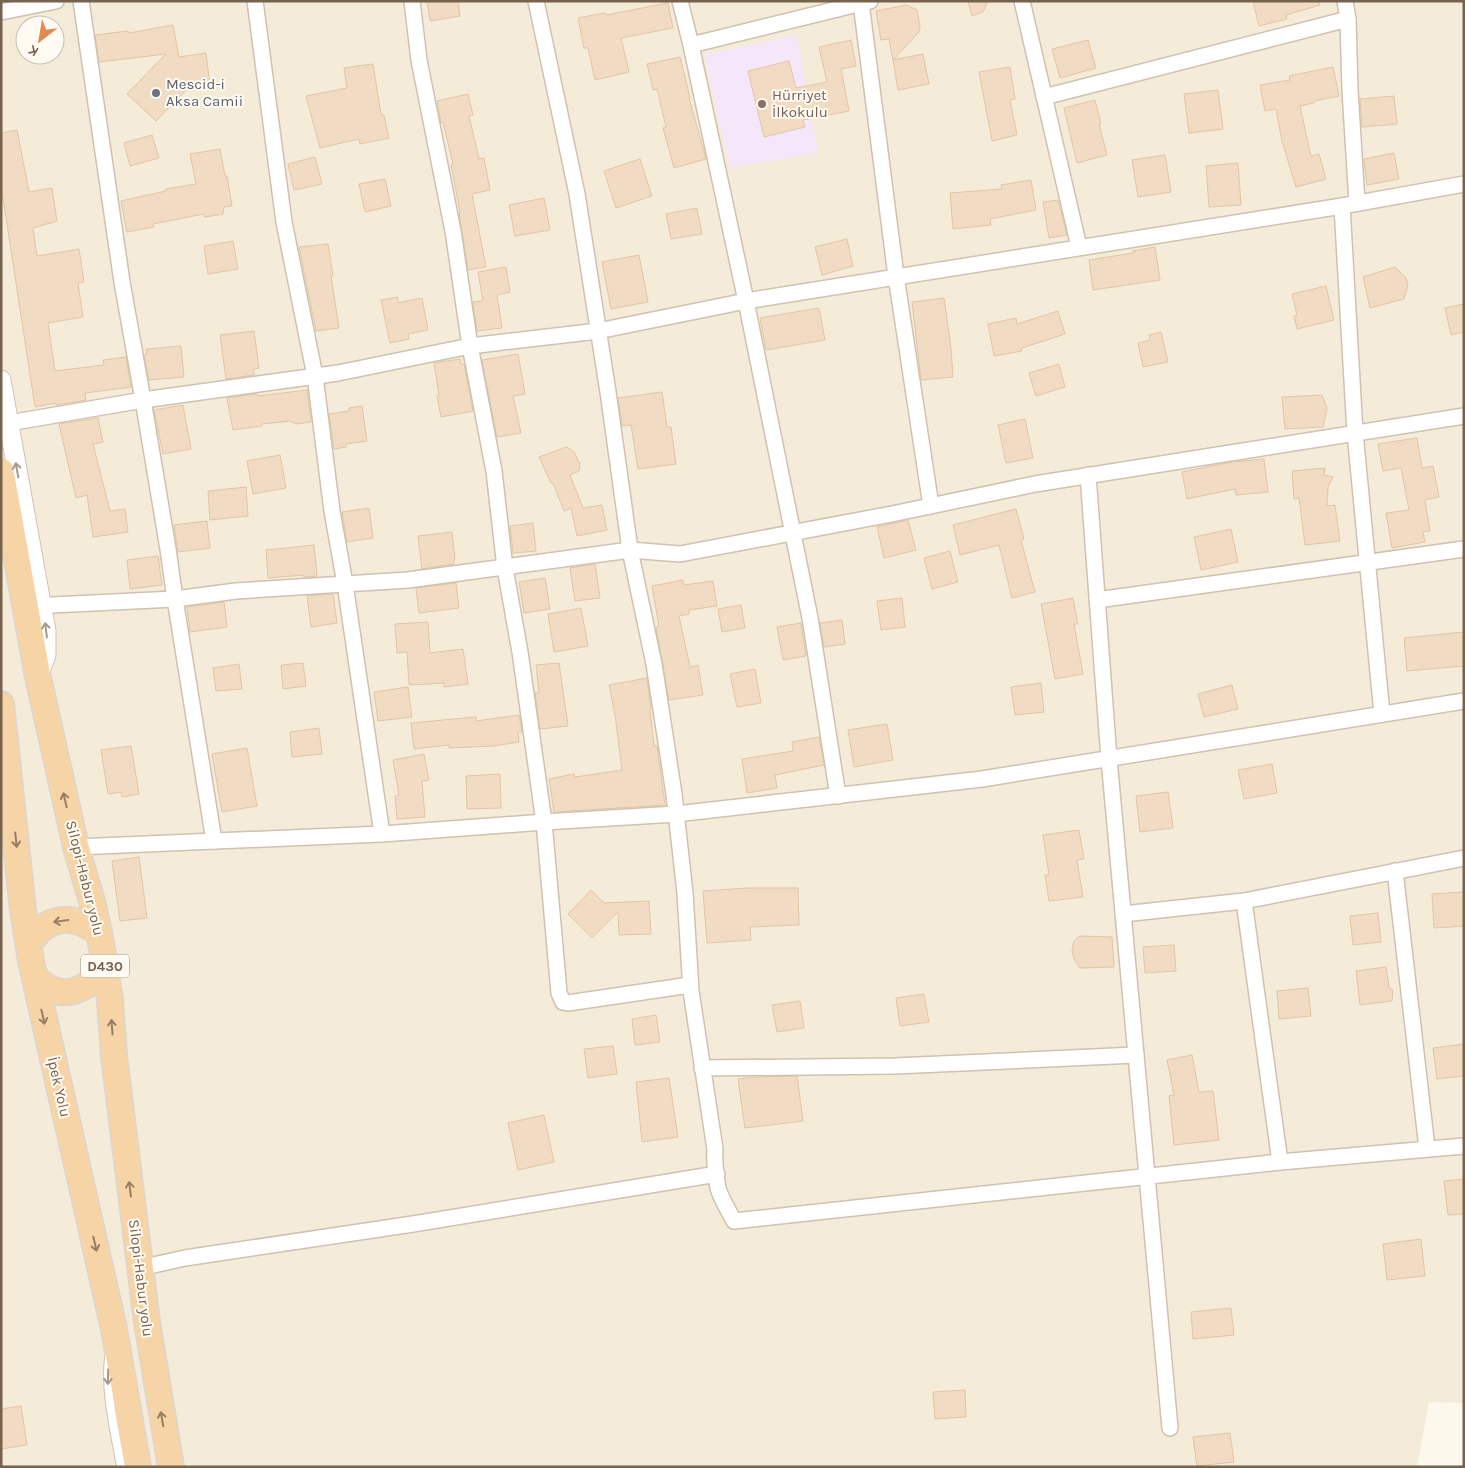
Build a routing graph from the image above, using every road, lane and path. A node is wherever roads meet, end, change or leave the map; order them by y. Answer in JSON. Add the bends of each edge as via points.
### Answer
{"nodes":[{"id":1,"x":56,"y":1,"type":"edge"},
{"id":2,"x":81,"y":1,"type":"edge"},
{"id":3,"x":255,"y":1,"type":"edge"},
{"id":4,"x":412,"y":1,"type":"edge"},
{"id":5,"x":536,"y":1,"type":"edge"},
{"id":6,"x":680,"y":1,"type":"edge"},
{"id":7,"x":1022,"y":1,"type":"edge"},
{"id":8,"x":1345,"y":1,"type":"edge"},
{"id":9,"x":865,"y":2,"type":"edge"},
{"id":10,"x":1,"y":12,"type":"edge"},
{"id":11,"x":1348,"y":19,"type":"junction"},
{"id":12,"x":691,"y":44,"type":"junction"},
{"id":13,"x":1044,"y":97,"type":"junction"},
{"id":14,"x":1464,"y":184,"type":"edge"},
{"id":15,"x":1349,"y":204,"type":"junction"},
{"id":16,"x":1079,"y":247,"type":"junction"},
{"id":17,"x":896,"y":276,"type":"junction"},
{"id":18,"x":746,"y":301,"type":"junction"},
{"id":19,"x":598,"y":331,"type":"junction"},
{"id":20,"x":470,"y":346,"type":"junction"},
{"id":21,"x":315,"y":376,"type":"junction"},
{"id":22,"x":1,"y":380,"type":"edge"},
{"id":23,"x":143,"y":400,"type":"junction"},
{"id":24,"x":1464,"y":416,"type":"edge"},
{"id":25,"x":9,"y":423,"type":"junction"},
{"id":26,"x":1355,"y":433,"type":"junction"},
{"id":27,"x":1,"y":471,"type":"edge"},
{"id":28,"x":1088,"y":476,"type":"junction"},
{"id":29,"x":931,"y":506,"type":"junction"},
{"id":30,"x":793,"y":533,"type":"junction"},
{"id":31,"x":1464,"y":549,"type":"edge"},
{"id":32,"x":630,"y":550,"type":"junction"},
{"id":33,"x":1368,"y":563,"type":"junction"},
{"id":34,"x":505,"y":568,"type":"junction"},
{"id":35,"x":345,"y":584,"type":"junction"},
{"id":36,"x":175,"y":599,"type":"junction"},
{"id":37,"x":1097,"y":600,"type":"junction"},
{"id":38,"x":34,"y":606,"type":"junction"},
{"id":39,"x":1464,"y":701,"type":"edge"},
{"id":40,"x":1,"y":704,"type":"edge"},
{"id":41,"x":1382,"y":714,"type":"junction"},
{"id":42,"x":1109,"y":759,"type":"junction"},
{"id":43,"x":838,"y":796,"type":"junction"},
{"id":44,"x":676,"y":814,"type":"junction"},
{"id":45,"x":544,"y":822,"type":"junction"},
{"id":46,"x":382,"y":834,"type":"junction"},
{"id":47,"x":214,"y":841,"type":"junction"},
{"id":48,"x":76,"y":847,"type":"junction"},
{"id":49,"x":1464,"y":858,"type":"edge"},
{"id":50,"x":1395,"y":872,"type":"junction"},
{"id":51,"x":1244,"y":901,"type":"junction"},
{"id":52,"x":1123,"y":914,"type":"junction"},
{"id":53,"x":99,"y":933,"type":"junction"},
{"id":54,"x":29,"y":944,"type":"junction"},
{"id":55,"x":106,"y":970,"type":"junction"},
{"id":56,"x":35,"y":978,"type":"junction"},
{"id":57,"x":690,"y":985,"type":"junction"},
{"id":58,"x":1136,"y":1056,"type":"junction"},
{"id":59,"x":702,"y":1068,"type":"junction"},
{"id":60,"x":1464,"y":1146,"type":"edge"},
{"id":61,"x":1427,"y":1148,"type":"junction"},
{"id":62,"x":1280,"y":1162,"type":"junction"},
{"id":63,"x":717,"y":1174,"type":"junction"},
{"id":64,"x":1147,"y":1176,"type":"junction"},
{"id":65,"x":140,"y":1268,"type":"junction"},
{"id":66,"x":114,"y":1329,"type":"junction"},
{"id":67,"x":1170,"y":1428,"type":"dead end"},
{"id":68,"x":121,"y":1467,"type":"edge"},
{"id":69,"x":138,"y":1467,"type":"edge"},
{"id":70,"x":171,"y":1467,"type":"edge"}],
"edges":[{"from":1,"to":10,"type":"street"},
{"from":2,"to":23,"type":"street","via":[[122,282]]},
{"from":3,"to":21,"type":"street","via":[[284,222]]},
{"from":4,"to":20,"type":"street","via":[[419,60],[454,231]]},
{"from":5,"to":19,"type":"street","via":[[577,194]]},
{"from":6,"to":12,"type":"street"},
{"from":7,"to":13,"type":"street"},
{"from":8,"to":11,"type":"street"},
{"from":9,"to":12,"type":"street"},
{"from":9,"to":17,"type":"street"},
{"from":11,"to":13,"type":"street"},
{"from":11,"to":15,"type":"street"},
{"from":12,"to":18,"type":"street"},
{"from":13,"to":16,"type":"street"},
{"from":14,"to":15,"type":"street"},
{"from":15,"to":16,"type":"street"},
{"from":15,"to":26,"type":"street"},
{"from":16,"to":17,"type":"street"},
{"from":17,"to":18,"type":"street"},
{"from":17,"to":29,"type":"street"},
{"from":18,"to":19,"type":"street"},
{"from":18,"to":30,"type":"street"},
{"from":19,"to":20,"type":"street"},
{"from":19,"to":32,"type":"street"},
{"from":20,"to":21,"type":"street"},
{"from":20,"to":34,"type":"street","via":[[494,472]]},
{"from":21,"to":23,"type":"street"},
{"from":21,"to":35,"type":"street"},
{"from":22,"to":25,"type":"street"},
{"from":23,"to":25,"type":"street"},
{"from":23,"to":36,"type":"street"},
{"from":24,"to":26,"type":"street"},
{"from":38,"to":25,"type":"street","one_way":true},
{"from":26,"to":28,"type":"street"},
{"from":26,"to":33,"type":"street"},
{"from":27,"to":38,"type":"highway","name":"Silopi-Habur yolu","number":"D430"},
{"from":28,"to":29,"type":"street"},
{"from":28,"to":37,"type":"street"},
{"from":29,"to":30,"type":"street"},
{"from":30,"to":32,"type":"street","via":[[680,554]]},
{"from":30,"to":43,"type":"street"},
{"from":31,"to":33,"type":"street"},
{"from":32,"to":34,"type":"street"},
{"from":32,"to":44,"type":"street","via":[[654,664]]},
{"from":33,"to":37,"type":"street"},
{"from":33,"to":41,"type":"street"},
{"from":34,"to":35,"type":"street"},
{"from":34,"to":45,"type":"street"},
{"from":35,"to":36,"type":"street","via":[[236,591]]},
{"from":35,"to":46,"type":"street"},
{"from":36,"to":38,"type":"street"},
{"from":36,"to":47,"type":"street"},
{"from":37,"to":42,"type":"street"},
{"from":48,"to":38,"type":"highway","name":"Silopi-Habur yolu","number":"D430","one_way":true,"via":[[38,677]]},
{"from":39,"to":41,"type":"street"},
{"from":40,"to":54,"type":"highway","name":"İpek Yolu","one_way":true},
{"from":41,"to":42,"type":"street"},
{"from":42,"to":43,"type":"street","via":[[982,779]]},
{"from":42,"to":52,"type":"street"},
{"from":43,"to":44,"type":"street"},
{"from":44,"to":45,"type":"street"},
{"from":44,"to":57,"type":"street","via":[[685,893]]},
{"from":45,"to":46,"type":"street"},
{"from":45,"to":57,"type":"street","via":[[559,993],[563,1002]]},
{"from":46,"to":47,"type":"street"},
{"from":47,"to":48,"type":"street"},
{"from":48,"to":53,"type":"highway","name":"Silopi-Habur yolu","number":"D430"},
{"from":49,"to":50,"type":"street"},
{"from":50,"to":51,"type":"street"},
{"from":50,"to":61,"type":"street"},
{"from":51,"to":52,"type":"street"},
{"from":51,"to":62,"type":"street"},
{"from":52,"to":58,"type":"street"},
{"from":53,"to":54,"type":"highway","one_way":true,"via":[[81,922],[60,920],[42,928]]},
{"from":53,"to":55,"type":"highway","name":"Silopi-Habur yolu","number":"D430"},
{"from":54,"to":56,"type":"highway","name":"İpek Yolu"},
{"from":55,"to":56,"type":"highway","via":[[74,992],[52,990]]},
{"from":65,"to":55,"type":"highway","name":"Silopi-Habur yolu","number":"D430","one_way":true},
{"from":56,"to":66,"type":"highway","name":"İpek Yolu","one_way":true},
{"from":57,"to":59,"type":"street"},
{"from":58,"to":59,"type":"street","via":[[895,1066]]},
{"from":58,"to":64,"type":"street"},
{"from":59,"to":63,"type":"street"},
{"from":60,"to":61,"type":"street"},
{"from":61,"to":62,"type":"street"},
{"from":62,"to":64,"type":"street"},
{"from":63,"to":64,"type":"street","via":[[718,1190],[734,1221]]},
{"from":63,"to":65,"type":"street","via":[[185,1258]]},
{"from":64,"to":67,"type":"street"},
{"from":70,"to":65,"type":"highway","name":"Silopi-Habur yolu","number":"D430","one_way":true},
{"from":66,"to":68,"type":"lane","one_way":true,"via":[[108,1384]]},
{"from":66,"to":69,"type":"highway","name":"İpek Yolu"}]}
